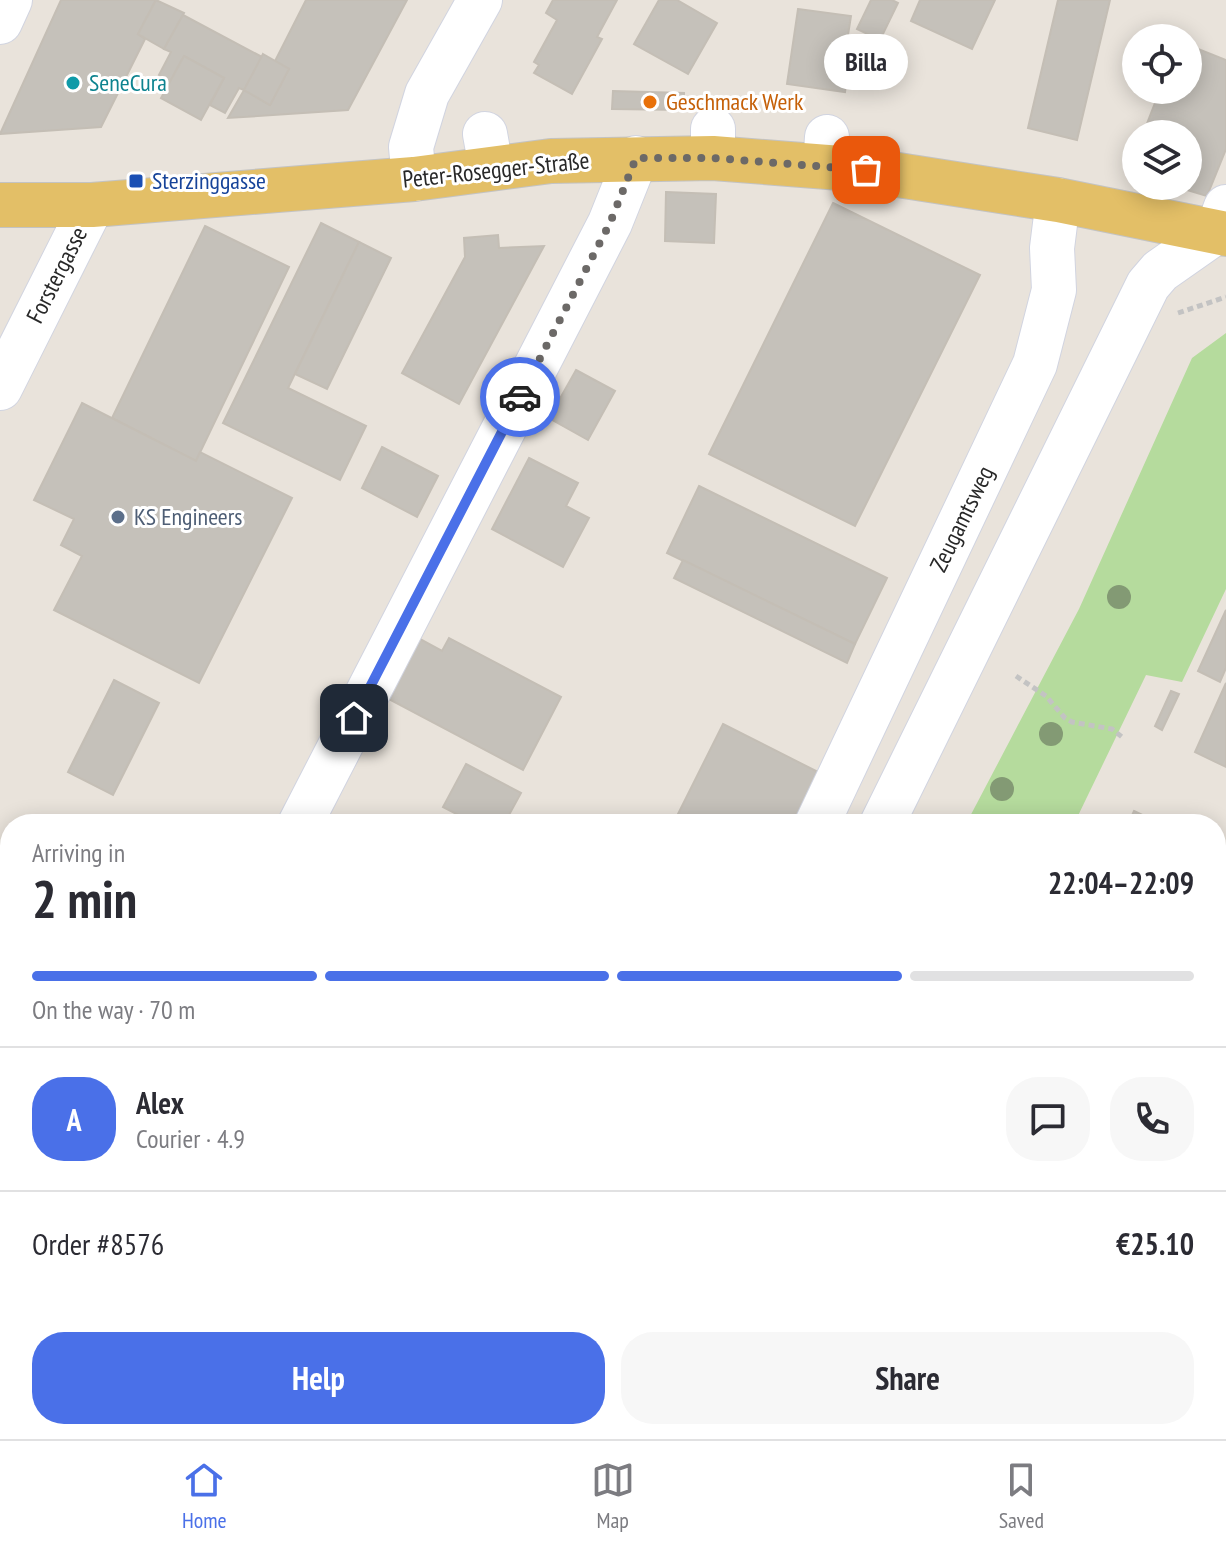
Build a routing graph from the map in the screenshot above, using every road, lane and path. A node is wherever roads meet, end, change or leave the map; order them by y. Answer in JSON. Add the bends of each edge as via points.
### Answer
{"nodes":[{"id":1,"x":10,"y":0,"type":"edge"},
{"id":2,"x":480,"y":0,"type":"edge"},
{"id":3,"x":0,"y":22,"type":"edge"},
{"id":4,"x":636,"y":158,"type":"junction"},
{"id":5,"x":414,"y":179,"type":"junction"},
{"id":6,"x":1058,"y":200,"type":"junction"},
{"id":7,"x":0,"y":205,"type":"edge"},
{"id":8,"x":92,"y":205,"type":"junction"},
{"id":9,"x":1223,"y":224,"type":"edge"},
{"id":10,"x":0,"y":388,"type":"edge"},
{"id":11,"x":1016,"y":676,"type":"dead end"},
{"id":12,"x":1122,"y":737,"type":"dead end"},
{"id":13,"x":305,"y":814,"type":"edge"},
{"id":14,"x":822,"y":814,"type":"edge"},
{"id":15,"x":887,"y":814,"type":"edge"}],
"edges":[{"from":1,"to":3,"type":"street"},
{"from":2,"to":5,"type":"street","via":[[427,94],[411,147]]},
{"from":4,"to":5,"type":"main road","name":"Peter-Rosegger-Straße","via":[[551,161],[488,151]]},
{"from":4,"to":6,"type":"main road","name":"Peter-Rosegger-Straße","via":[[713,144],[826,152],[1002,179]]},
{"from":4,"to":13,"type":"street","via":[[610,223]]},
{"from":5,"to":8,"type":"main road","name":"Peter-Rosegger-Straße"},
{"from":6,"to":9,"type":"main road","name":"Peter-Rosegger-Straße"},
{"from":6,"to":14,"type":"street","name":"Zeugamtsweg","via":[[1054,290],[1035,364]]},
{"from":7,"to":8,"type":"main road","name":"Peter-Rosegger-Straße"},
{"from":8,"to":10,"type":"street","name":"Forstergasse"},
{"from":9,"to":15,"type":"street","via":[[1148,285]]},
{"from":11,"to":12,"type":"path","via":[[1046,696],[1065,718],[1112,729]]}]}
